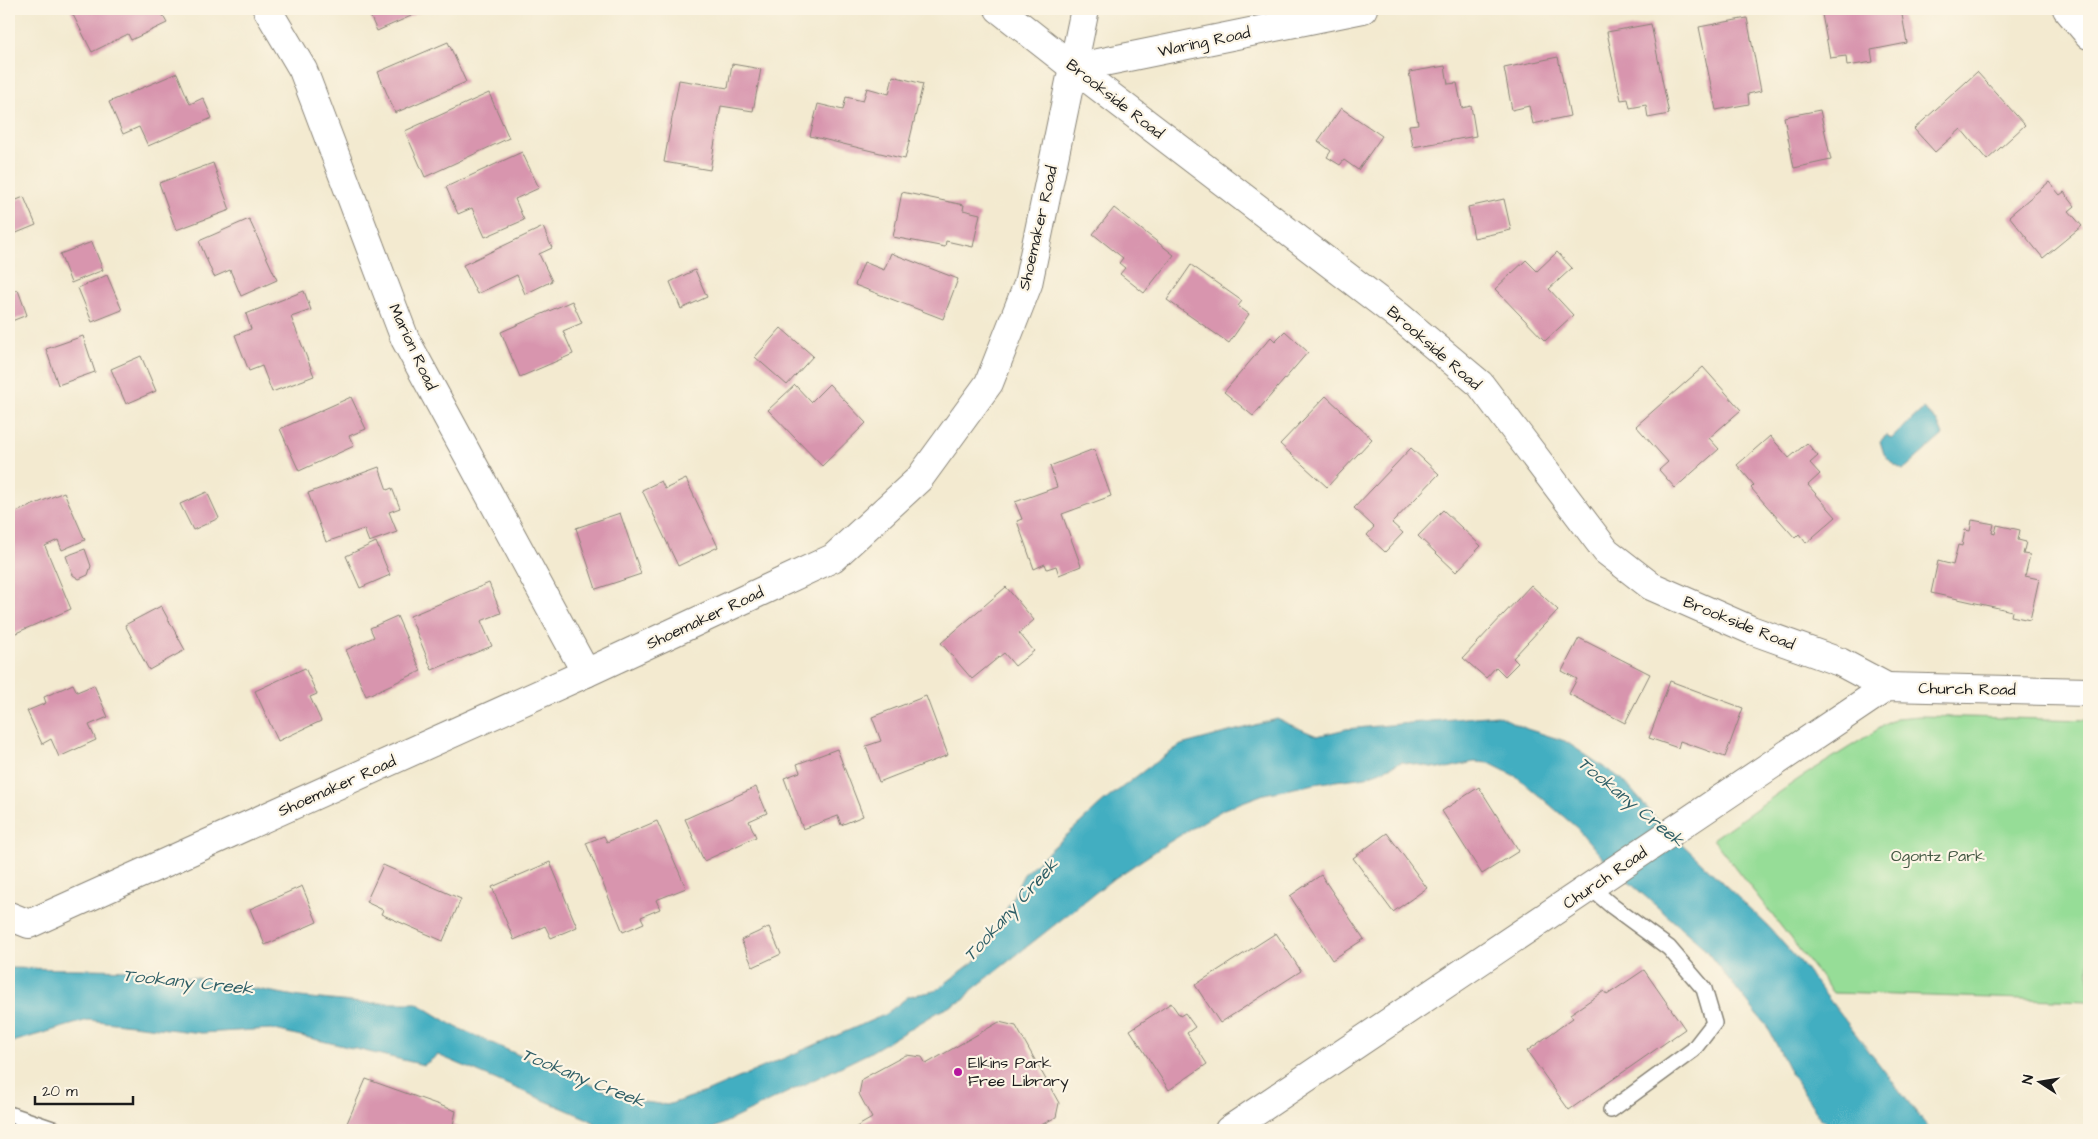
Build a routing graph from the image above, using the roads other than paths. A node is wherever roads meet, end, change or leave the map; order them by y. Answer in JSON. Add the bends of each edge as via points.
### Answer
{"nodes":[{"id":1,"x":267,"y":9,"type":"edge"},
{"id":2,"x":999,"y":9,"type":"edge"},
{"id":3,"x":1085,"y":9,"type":"edge"},
{"id":4,"x":1363,"y":9,"type":"edge"},
{"id":5,"x":2067,"y":9,"type":"edge"},
{"id":6,"x":2089,"y":35,"type":"edge"},
{"id":7,"x":1074,"y":68,"type":"junction"},
{"id":8,"x":586,"y":673,"type":"junction"},
{"id":9,"x":1887,"y":687,"type":"junction"},
{"id":10,"x":2089,"y":692,"type":"edge"},
{"id":11,"x":1591,"y":888,"type":"junction"},
{"id":12,"x":9,"y":916,"type":"edge"},
{"id":13,"x":1611,"y":1110,"type":"dead end"},
{"id":14,"x":9,"y":1114,"type":"edge"},
{"id":15,"x":56,"y":1130,"type":"edge"},
{"id":16,"x":1229,"y":1130,"type":"edge"}],
"edges":[{"from":1,"to":8,"type":"street","name":"Marion Road","via":[[303,70],[405,339]]},
{"from":2,"to":7,"type":"street","name":"Brookside Road"},
{"from":3,"to":7,"type":"street","name":"Shoemaker Road"},
{"from":4,"to":7,"type":"street","name":"Waring Road"},
{"from":5,"to":6,"type":"street"},
{"from":7,"to":8,"type":"street","name":"Shoemaker Road","via":[[1028,284],[989,382],[918,479],[832,558]]},
{"from":7,"to":9,"type":"street","name":"Brookside Road","via":[[1400,316],[1480,384],[1606,551],[1651,586],[1751,630],[1840,662]]},
{"from":8,"to":12,"type":"street","name":"Shoemaker Road","via":[[29,924]]},
{"from":9,"to":10,"type":"street","name":"Church Road"},
{"from":9,"to":11,"type":"street","name":"Church Road"},
{"from":11,"to":13,"type":"lane","via":[[1669,948],[1704,990],[1714,1023],[1693,1050]]},
{"from":11,"to":16,"type":"street","name":"Church Road"},
{"from":14,"to":15,"type":"lane"}]}
